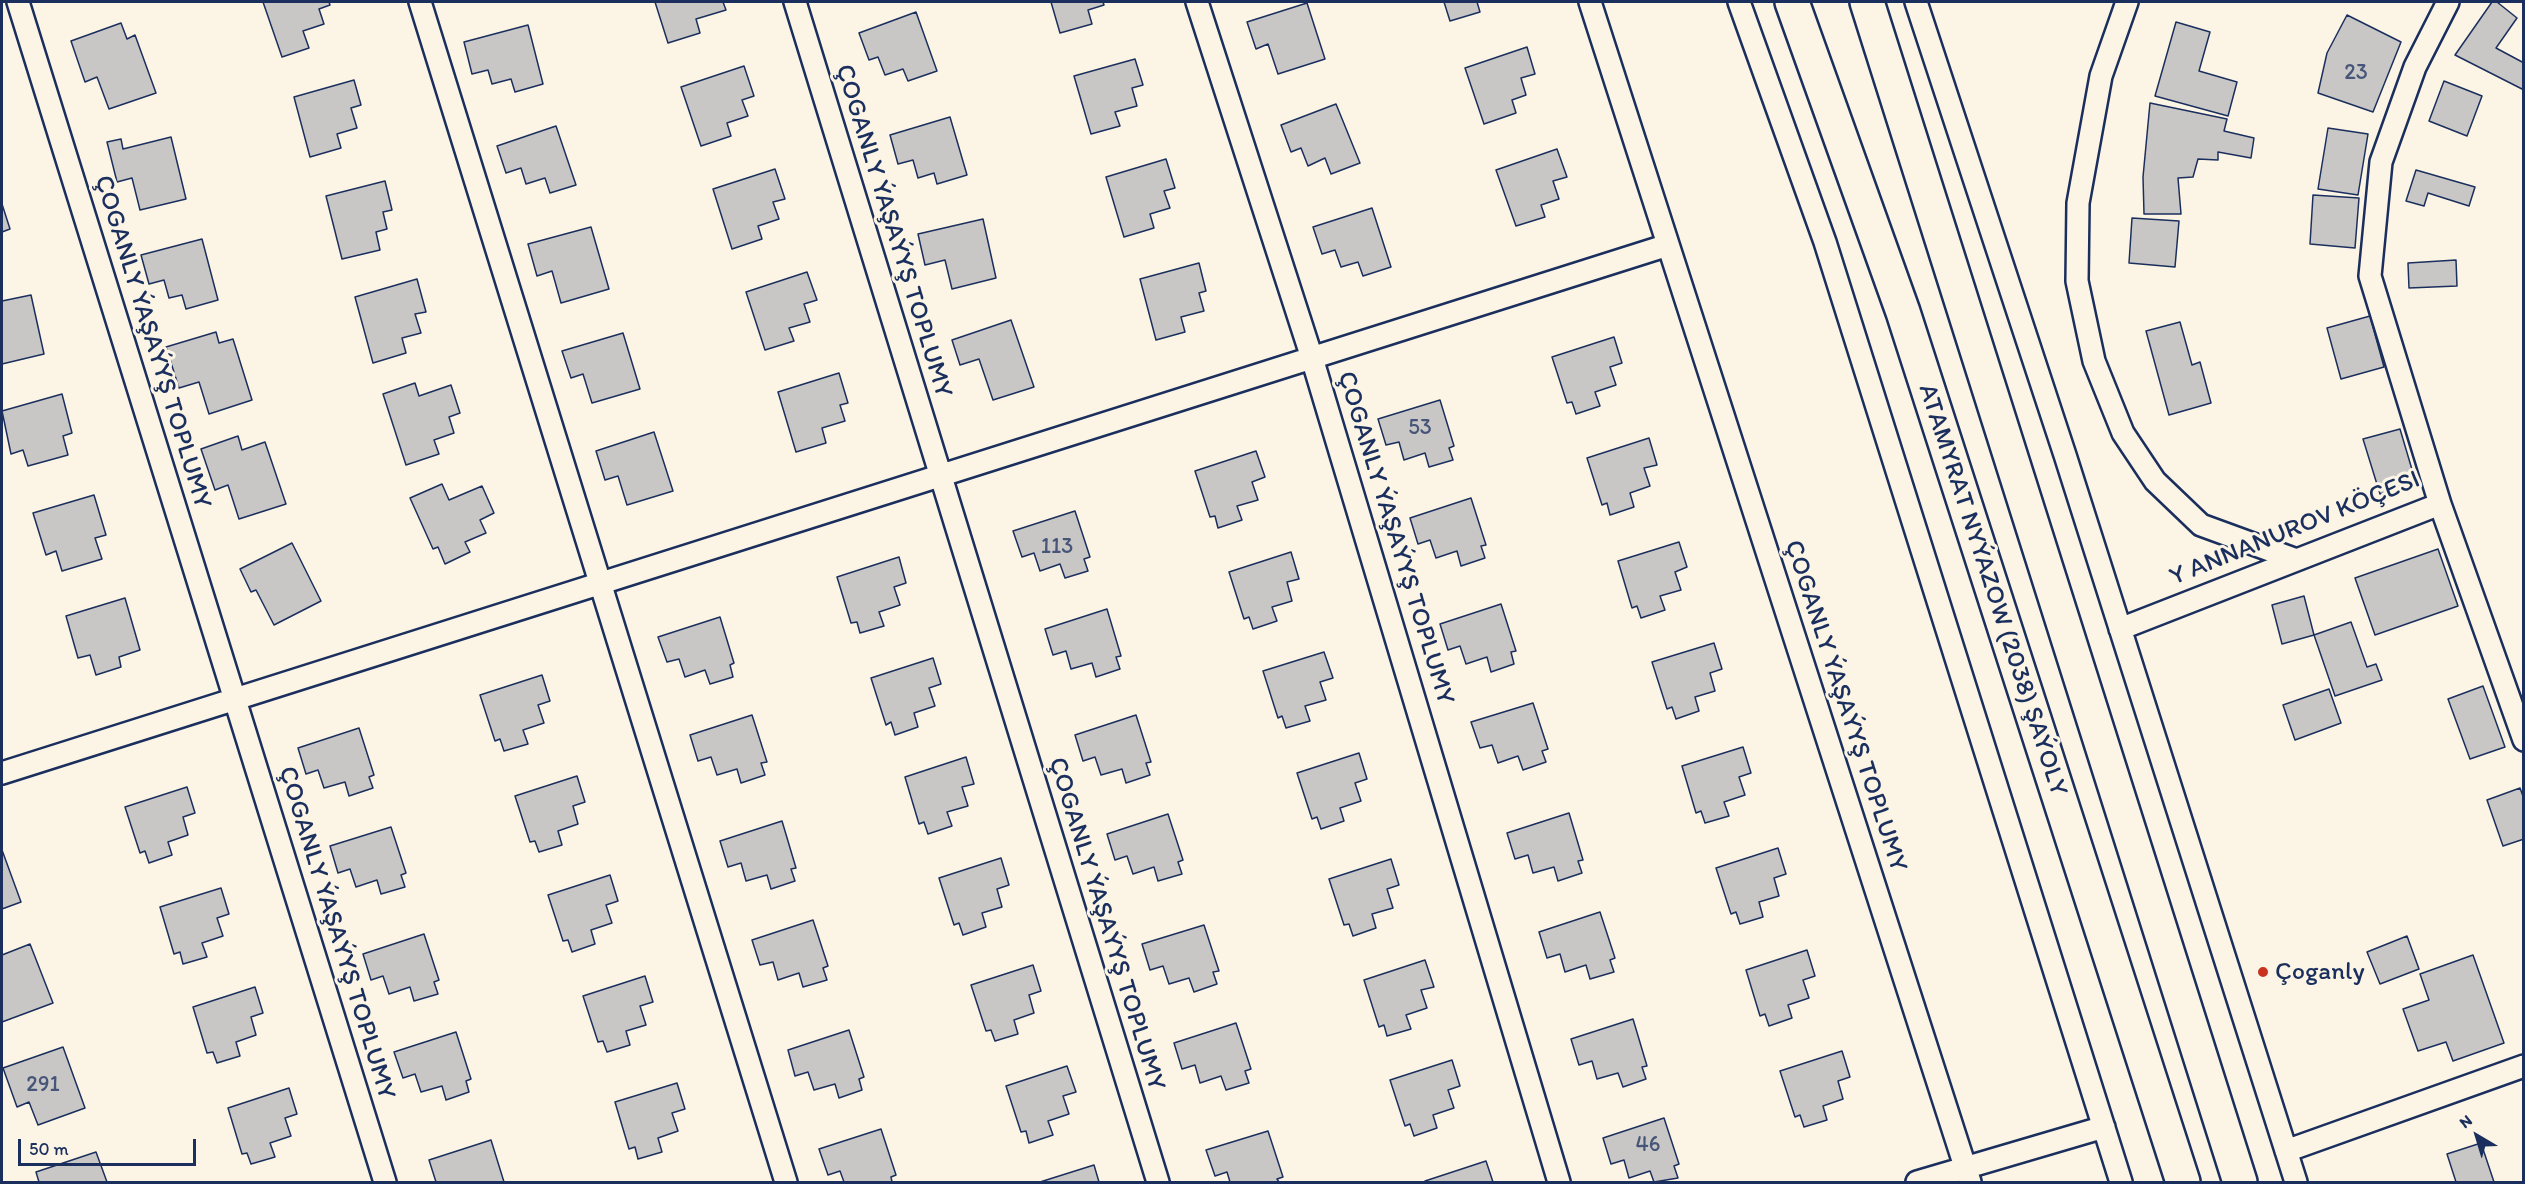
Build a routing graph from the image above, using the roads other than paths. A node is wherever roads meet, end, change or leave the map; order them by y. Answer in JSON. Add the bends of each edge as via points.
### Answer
{"nodes":[{"id":1,"x":18,"y":2,"type":"edge"},
{"id":2,"x":420,"y":2,"type":"edge"},
{"id":3,"x":795,"y":2,"type":"edge"},
{"id":4,"x":1197,"y":2,"type":"edge"},
{"id":5,"x":1590,"y":2,"type":"edge"},
{"id":6,"x":1739,"y":2,"type":"edge"},
{"id":7,"x":1792,"y":2,"type":"edge"},
{"id":8,"x":1867,"y":2,"type":"edge"},
{"id":9,"x":1916,"y":2,"type":"edge"},
{"id":10,"x":2127,"y":2,"type":"edge"},
{"id":11,"x":2448,"y":2,"type":"edge"},
{"id":12,"x":1668,"y":245,"type":"junction"},
{"id":13,"x":1312,"y":358,"type":"junction"},
{"id":14,"x":940,"y":476,"type":"junction"},
{"id":15,"x":2440,"y":504,"type":"junction"},
{"id":16,"x":2294,"y":559,"type":"junction"},
{"id":17,"x":601,"y":583,"type":"junction"},
{"id":18,"x":2120,"y":628,"type":"junction"},
{"id":19,"x":235,"y":699,"type":"junction"},
{"id":20,"x":2523,"y":740,"type":"edge"},
{"id":21,"x":2,"y":772,"type":"edge"},
{"id":22,"x":2523,"y":1066,"type":"edge"},
{"id":23,"x":2104,"y":1128,"type":"junction"},
{"id":24,"x":2286,"y":1151,"type":"junction"},
{"id":25,"x":1968,"y":1175,"type":"edge"},
{"id":26,"x":385,"y":1182,"type":"edge"},
{"id":27,"x":786,"y":1182,"type":"edge"},
{"id":28,"x":1158,"y":1182,"type":"edge"},
{"id":29,"x":1559,"y":1182,"type":"edge"},
{"id":30,"x":1917,"y":1182,"type":"edge"},
{"id":31,"x":2121,"y":1182,"type":"edge"},
{"id":32,"x":2183,"y":1182,"type":"edge"},
{"id":33,"x":2240,"y":1182,"type":"edge"},
{"id":34,"x":2296,"y":1182,"type":"edge"}],
"edges":[{"from":1,"to":19,"type":"street","name":"ÇOGANLY ÝAŞAÝYŞ TOPLUMY"},
{"from":2,"to":17,"type":"street"},
{"from":3,"to":14,"type":"street","name":"ÇOGANLY ÝAŞAÝYŞ TOPLUMY"},
{"from":4,"to":13,"type":"street","name":"ÇOGANLY ÝAŞAÝYŞ TOPLUMY"},
{"from":5,"to":12,"type":"street","name":"ÇOGANLY ÝAŞAÝYŞ TOPLUMY"},
{"from":6,"to":23,"type":"street","via":[[1825,242]]},
{"from":7,"to":32,"type":"main road","name":"ATAMYRAT NYÝAZOW (2038) ŞAÝOLY","via":[[1903,312]]},
{"from":8,"to":33,"type":"main road"},
{"from":9,"to":18,"type":"street"},
{"from":10,"to":16,"type":"street","via":[[2101,75],[2078,202],[2078,281],[2094,361],[2123,433],[2154,481],[2200,525]]},
{"from":11,"to":15,"type":"street","name":"Y ANNANUROV KÖÇESI","via":[[2415,67],[2381,162],[2370,276]]},
{"from":12,"to":13,"type":"street","name":"ÇOGANLY ÝAŞAÝYŞ TOPLUMY"},
{"from":12,"to":25,"type":"street","name":"ÇOGANLY ÝAŞAÝYŞ TOPLUMY"},
{"from":13,"to":14,"type":"street","name":"ÇOGANLY ÝAŞAÝYŞ TOPLUMY"},
{"from":13,"to":29,"type":"street","name":"ÇOGANLY ÝAŞAÝYŞ TOPLUMY"},
{"from":14,"to":17,"type":"street","name":"ÇOGANLY ÝAŞAÝYŞ TOPLUMY"},
{"from":14,"to":28,"type":"street","name":"ÇOGANLY ÝAŞAÝYŞ TOPLUMY"},
{"from":15,"to":16,"type":"street","name":"Y ANNANUROV KÖÇESI"},
{"from":15,"to":20,"type":"street"},
{"from":16,"to":18,"type":"street","name":"Y ANNANUROV KÖÇESI"},
{"from":17,"to":19,"type":"street","name":"ÇOGANLY ÝAŞAÝYŞ TOPLUMY"},
{"from":17,"to":27,"type":"street"},
{"from":18,"to":24,"type":"street"},
{"from":19,"to":21,"type":"street","name":"ÇOGANLY ÝAŞAÝYŞ TOPLUMY"},
{"from":19,"to":26,"type":"street","name":"ÇOGANLY ÝAŞAÝYŞ TOPLUMY"},
{"from":22,"to":24,"type":"street"},
{"from":23,"to":25,"type":"street"},
{"from":23,"to":31,"type":"street"},
{"from":24,"to":34,"type":"street"},
{"from":25,"to":30,"type":"street"}]}
